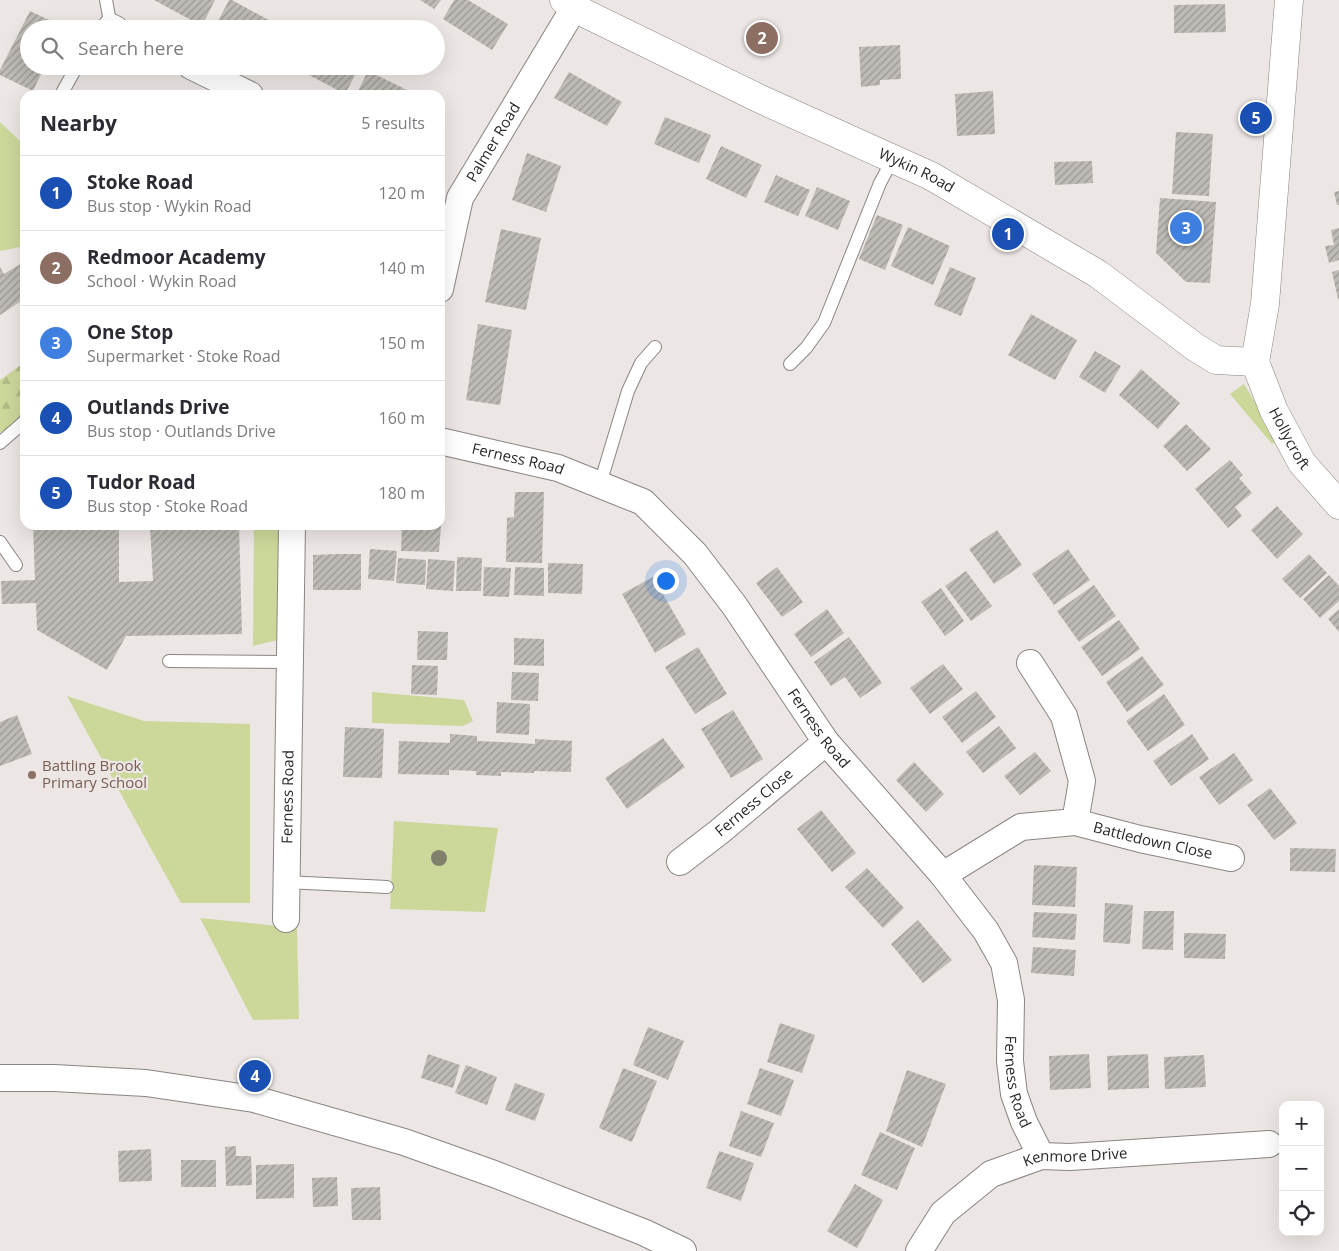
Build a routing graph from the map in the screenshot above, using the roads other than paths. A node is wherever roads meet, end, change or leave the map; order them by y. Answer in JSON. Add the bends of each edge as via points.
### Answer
{"nodes":[{"id":1,"x":106,"y":0,"type":"edge"},
{"id":2,"x":1289,"y":0,"type":"edge"},
{"id":3,"x":569,"y":4,"type":"edge"},
{"id":4,"x":110,"y":20,"type":"edge"},
{"id":5,"x":72,"y":75,"type":"edge"},
{"id":6,"x":209,"y":75,"type":"edge"},
{"id":7,"x":64,"y":90,"type":"edge"},
{"id":8,"x":240,"y":90,"type":"edge"},
{"id":9,"x":894,"y":159,"type":"junction"},
{"id":10,"x":450,"y":193,"type":"edge"},
{"id":11,"x":445,"y":241,"type":"edge"},
{"id":12,"x":655,"y":346,"type":"dead end"},
{"id":13,"x":1255,"y":362,"type":"junction"},
{"id":14,"x":790,"y":364,"type":"dead end"},
{"id":15,"x":20,"y":425,"type":"edge"},
{"id":16,"x":445,"y":442,"type":"edge"},
{"id":17,"x":0,"y":443,"type":"edge"},
{"id":18,"x":600,"y":484,"type":"junction"},
{"id":19,"x":1339,"y":505,"type":"edge"},
{"id":20,"x":292,"y":530,"type":"edge"},
{"id":21,"x":0,"y":542,"type":"edge"},
{"id":22,"x":16,"y":565,"type":"dead end"},
{"id":23,"x":169,"y":661,"type":"dead end"},
{"id":24,"x":290,"y":662,"type":"junction"},
{"id":25,"x":1030,"y":663,"type":"dead end"},
{"id":26,"x":826,"y":742,"type":"junction"},
{"id":27,"x":1074,"y":822,"type":"junction"},
{"id":28,"x":1231,"y":858,"type":"dead end"},
{"id":29,"x":680,"y":862,"type":"dead end"},
{"id":30,"x":943,"y":875,"type":"junction"},
{"id":31,"x":286,"y":882,"type":"junction"},
{"id":32,"x":387,"y":888,"type":"dead end"},
{"id":33,"x":286,"y":919,"type":"dead end"},
{"id":34,"x":0,"y":1078,"type":"edge"},
{"id":35,"x":1269,"y":1144,"type":"dead end"},
{"id":36,"x":1042,"y":1156,"type":"junction"},
{"id":37,"x":683,"y":1251,"type":"edge"},
{"id":38,"x":919,"y":1251,"type":"edge"}],
"edges":[{"from":1,"to":4,"type":"lane"},
{"from":2,"to":13,"type":"street","via":[[1265,304]]},
{"from":3,"to":9,"type":"street","name":"Wykin Road","via":[[758,98]]},
{"from":3,"to":10,"type":"street","name":"Palmer Road"},
{"from":5,"to":7,"type":"lane"},
{"from":6,"to":8,"type":"street"},
{"from":9,"to":13,"type":"street","name":"Wykin Road","via":[[931,176],[1098,274],[1216,360]]},
{"from":9,"to":14,"type":"lane","via":[[880,183],[824,323]]},
{"from":10,"to":11,"type":"street","name":"Palmer Road"},
{"from":12,"to":18,"type":"lane","via":[[641,363],[628,391]]},
{"from":13,"to":19,"type":"street","name":"Hollycroft","via":[[1274,411],[1302,463]]},
{"from":15,"to":17,"type":"lane"},
{"from":16,"to":18,"type":"street","name":"Ferness Road","via":[[558,468]]},
{"from":18,"to":26,"type":"street","name":"Ferness Road","via":[[644,502],[695,554],[734,605]]},
{"from":20,"to":24,"type":"street","name":"Ferness Road"},
{"from":21,"to":22,"type":"lane"},
{"from":23,"to":24,"type":"lane"},
{"from":24,"to":31,"type":"street","name":"Ferness Road"},
{"from":25,"to":27,"type":"street","name":"Battledown Close","via":[[1064,716],[1082,781]]},
{"from":26,"to":29,"type":"street","name":"Ferness Close"},
{"from":26,"to":30,"type":"street","name":"Ferness Road"},
{"from":27,"to":28,"type":"street","name":"Battledown Close"},
{"from":27,"to":30,"type":"street","name":"Battledown Close","via":[[1021,828]]},
{"from":30,"to":36,"type":"street","name":"Ferness Road","via":[[986,931],[1004,963],[1011,1000],[1010,1060],[1014,1094]]},
{"from":31,"to":32,"type":"lane"},
{"from":31,"to":33,"type":"street","name":"Ferness Road"},
{"from":34,"to":37,"type":"street","via":[[146,1083],[254,1099],[404,1142],[494,1174]]},
{"from":35,"to":36,"type":"street","name":"Kenmore Drive"},
{"from":36,"to":38,"type":"street","name":"Kenmore Drive","via":[[991,1174],[943,1213]]}]}
